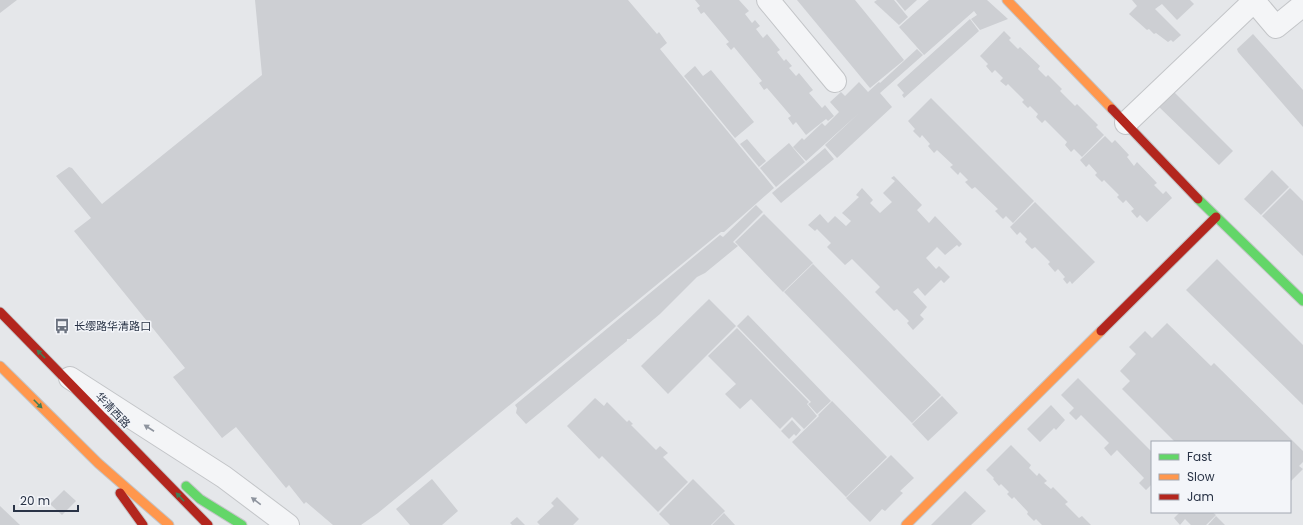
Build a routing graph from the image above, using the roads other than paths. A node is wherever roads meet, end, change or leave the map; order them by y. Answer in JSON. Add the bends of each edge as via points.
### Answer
{"nodes":[{"id":1,"x":768,"y":0,"type":"edge"},
{"id":2,"x":1007,"y":0,"type":"edge"},
{"id":3,"x":1303,"y":5,"type":"edge"},
{"id":4,"x":835,"y":81,"type":"dead end"},
{"id":5,"x":1126,"y":123,"type":"junction"},
{"id":6,"x":1216,"y":217,"type":"junction"},
{"id":7,"x":1303,"y":301,"type":"edge"},
{"id":8,"x":0,"y":312,"type":"edge"},
{"id":9,"x":0,"y":366,"type":"edge"},
{"id":10,"x":54,"y":367,"type":"junction"},
{"id":11,"x":78,"y":391,"type":"junction"},
{"id":12,"x":98,"y":463,"type":"junction"},
{"id":13,"x":165,"y":468,"type":"dead end"},
{"id":14,"x":177,"y":478,"type":"dead end"},
{"id":15,"x":143,"y":525,"type":"edge"},
{"id":16,"x":170,"y":525,"type":"edge"},
{"id":17,"x":208,"y":525,"type":"edge"},
{"id":18,"x":242,"y":525,"type":"edge"},
{"id":19,"x":288,"y":525,"type":"edge"},
{"id":20,"x":906,"y":525,"type":"edge"}],
"edges":[{"from":1,"to":4,"type":"street"},
{"from":2,"to":5,"type":"street"},
{"from":3,"to":5,"type":"street","via":[[1276,27],[1254,1]]},
{"from":5,"to":6,"type":"street"},
{"from":6,"to":7,"type":"street"},
{"from":6,"to":20,"type":"street"},
{"from":10,"to":8,"type":"street","name":"华清西路","one_way":true},
{"from":9,"to":12,"type":"street","one_way":true},
{"from":10,"to":11,"type":"street","name":"华清西路"},
{"from":19,"to":10,"type":"street","one_way":true,"via":[[224,477]]},
{"from":11,"to":13,"type":"street"},
{"from":17,"to":11,"type":"street","name":"华清西路","one_way":true},
{"from":12,"to":15,"type":"street"},
{"from":12,"to":16,"type":"street"},
{"from":14,"to":18,"type":"street","via":[[200,499]]}]}
